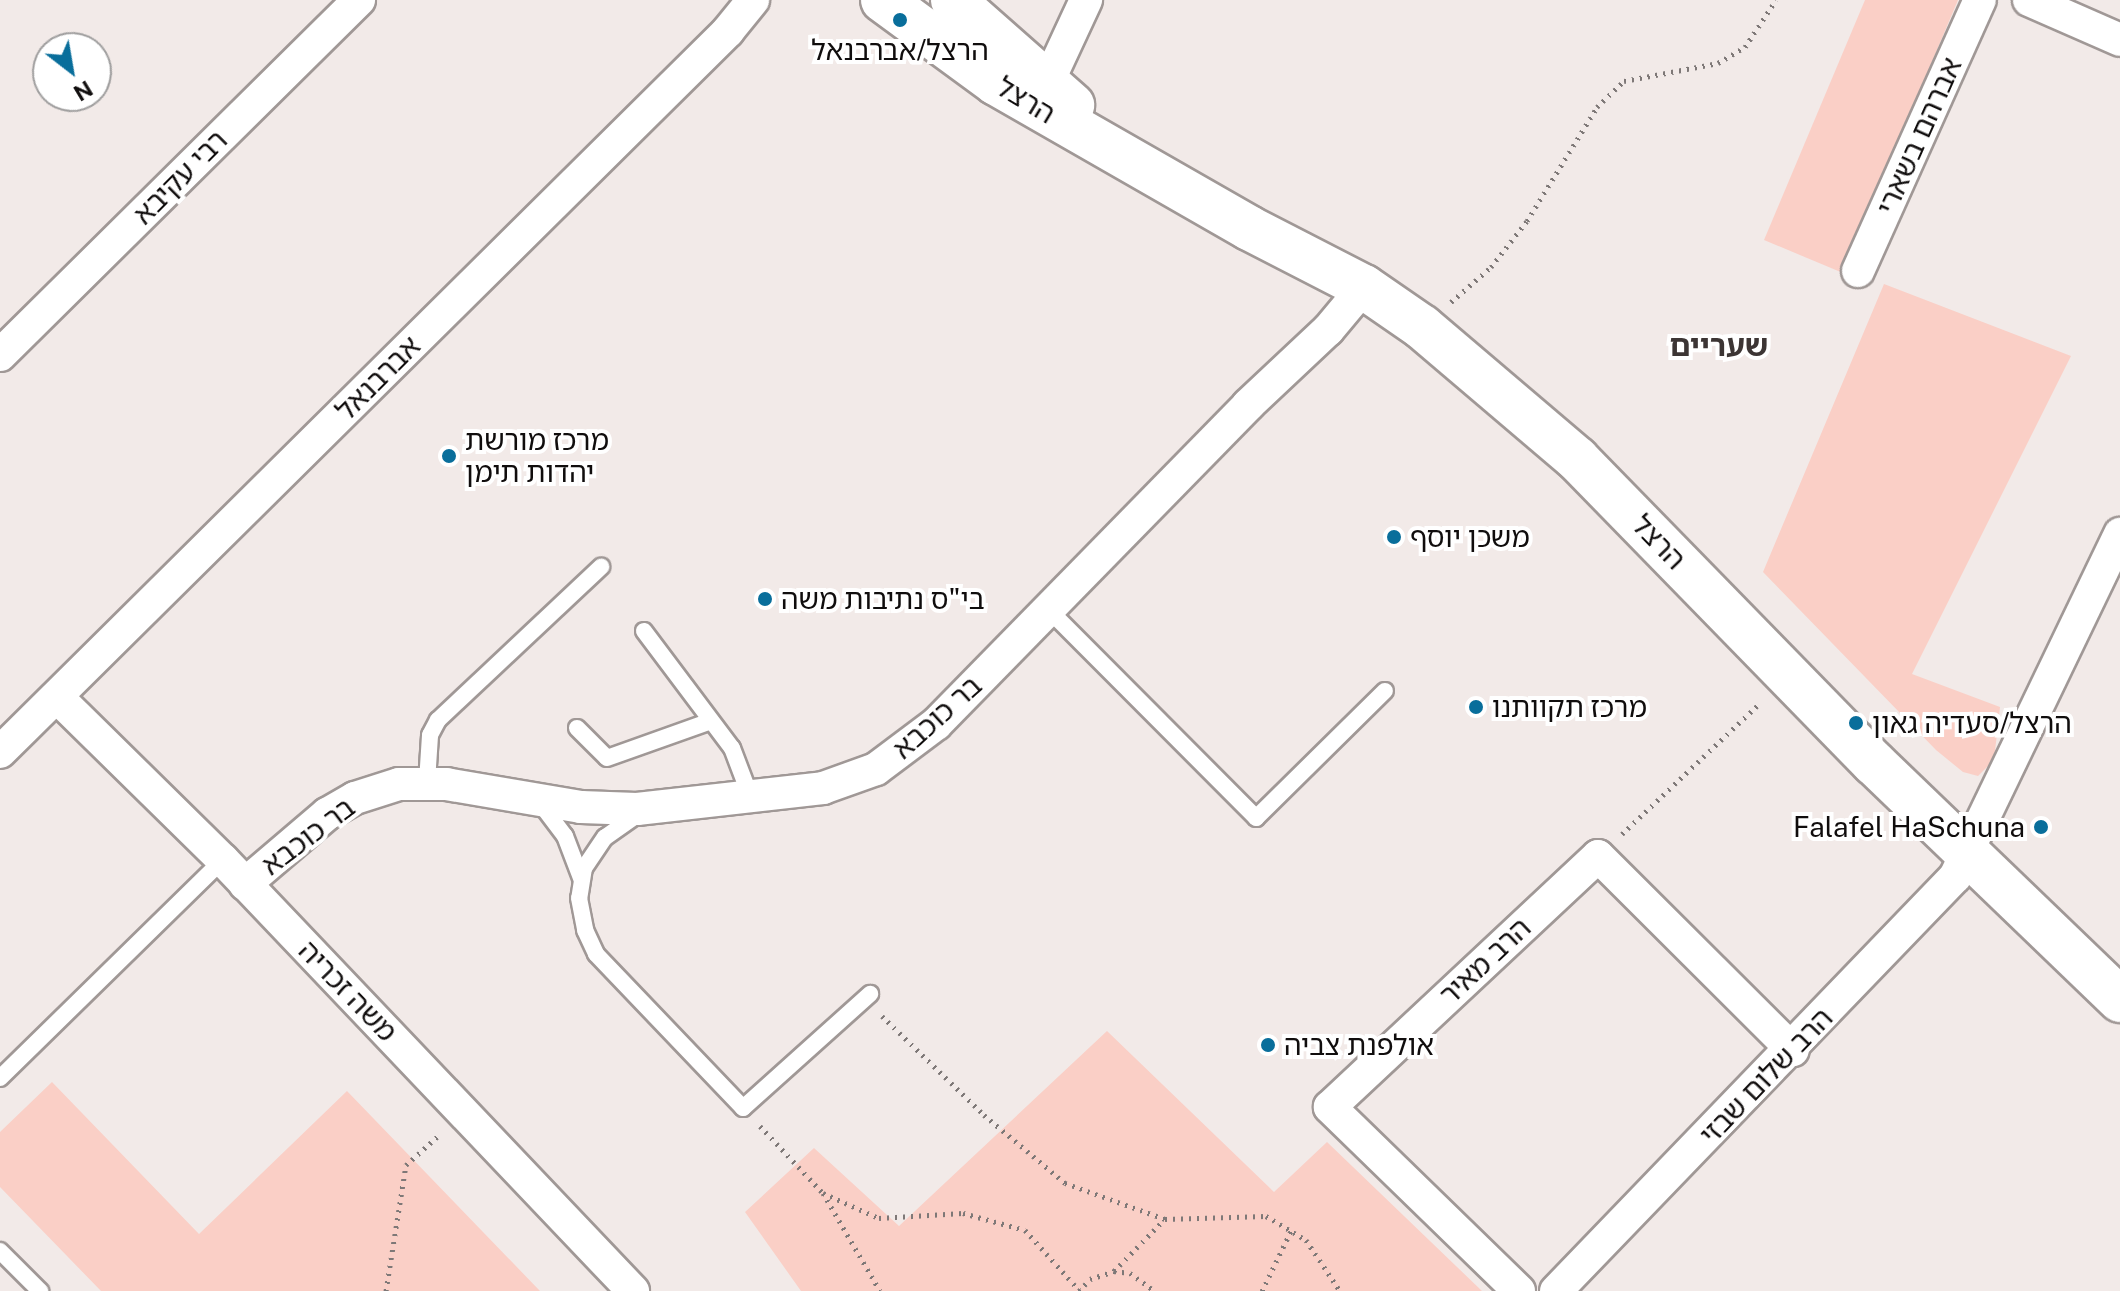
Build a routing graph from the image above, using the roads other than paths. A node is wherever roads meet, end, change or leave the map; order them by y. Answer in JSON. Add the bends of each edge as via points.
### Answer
{"nodes":[{"id":1,"x":359,"y":0,"type":"edge"},
{"id":2,"x":753,"y":0,"type":"edge"},
{"id":3,"x":883,"y":0,"type":"edge"},
{"id":4,"x":953,"y":0,"type":"edge"},
{"id":5,"x":1086,"y":0,"type":"edge"},
{"id":6,"x":1980,"y":0,"type":"edge"},
{"id":7,"x":2029,"y":0,"type":"edge"},
{"id":8,"x":2120,"y":40,"type":"edge"},
{"id":9,"x":1047,"y":84,"type":"junction"},
{"id":10,"x":1137,"y":161,"type":"junction"},
{"id":11,"x":1858,"y":271,"type":"dead end"},
{"id":12,"x":1364,"y":287,"type":"junction"},
{"id":13,"x":0,"y":355,"type":"edge"},
{"id":14,"x":2120,"y":534,"type":"edge"},
{"id":15,"x":601,"y":567,"type":"dead end"},
{"id":16,"x":1048,"y":609,"type":"junction"},
{"id":17,"x":644,"y":631,"type":"dead end"},
{"id":18,"x":1385,"y":691,"type":"dead end"},
{"id":19,"x":57,"y":697,"type":"junction"},
{"id":20,"x":711,"y":721,"type":"junction"},
{"id":21,"x":577,"y":728,"type":"dead end"},
{"id":22,"x":0,"y":752,"type":"edge"},
{"id":23,"x":427,"y":782,"type":"junction"},
{"id":24,"x":751,"y":798,"type":"junction"},
{"id":25,"x":535,"y":799,"type":"junction"},
{"id":26,"x":651,"y":809,"type":"junction"},
{"id":27,"x":1967,"y":854,"type":"junction"},
{"id":28,"x":223,"y":860,"type":"junction"},
{"id":29,"x":581,"y":878,"type":"junction"},
{"id":30,"x":245,"y":884,"type":"junction"},
{"id":31,"x":870,"y":994,"type":"road end"},
{"id":32,"x":2120,"y":1000,"type":"edge"},
{"id":33,"x":1793,"y":1050,"type":"junction"},
{"id":34,"x":0,"y":1078,"type":"edge"},
{"id":35,"x":0,"y":1251,"type":"edge"},
{"id":36,"x":40,"y":1291,"type":"edge"},
{"id":37,"x":633,"y":1291,"type":"edge"},
{"id":38,"x":1519,"y":1291,"type":"edge"},
{"id":39,"x":1556,"y":1291,"type":"edge"}],
"edges":[{"from":1,"to":13,"type":"street","name":"רבי עקיבא"},
{"from":2,"to":19,"type":"street","name":"אברבנאל","via":[[728,31]]},
{"from":3,"to":10,"type":"main road","name":"הרצל","via":[[996,83]]},
{"from":4,"to":9,"type":"main road","name":"הרצל"},
{"from":5,"to":9,"type":"street"},
{"from":6,"to":11,"type":"street","name":"אברהם בשארי"},
{"from":7,"to":8,"type":"street"},
{"from":9,"to":10,"type":"main road","name":"הרצל"},
{"from":10,"to":12,"type":"main road","name":"הרצל","via":[[1249,228]]},
{"from":12,"to":16,"type":"street","name":"בר כוכבא","via":[[1318,341]]},
{"from":12,"to":27,"type":"main road","name":"הרצל","via":[[1422,327],[1577,459]]},
{"from":14,"to":27,"type":"street","name":"הרב שלום שבזי"},
{"from":15,"to":23,"type":"lane","via":[[438,720],[430,735]]},
{"from":16,"to":18,"type":"lane","via":[[1256,818]]},
{"from":16,"to":24,"type":"street","name":"בר כוכבא","via":[[936,724],[889,762],[837,785]]},
{"from":17,"to":20,"type":"lane"},
{"from":19,"to":22,"type":"street","name":"אברבנאל"},
{"from":19,"to":28,"type":"street","name":"משה זכריה"},
{"from":20,"to":21,"type":"lane","via":[[607,758]]},
{"from":20,"to":24,"type":"lane","via":[[732,748]]},
{"from":23,"to":25,"type":"street","name":"בר כוכבא"},
{"from":23,"to":30,"type":"street","name":"בר כוכבא","via":[[384,788],[341,805]]},
{"from":24,"to":26,"type":"street","name":"בר כוכבא"},
{"from":25,"to":26,"type":"street","name":"בר כוכבא","via":[[581,807]]},
{"from":25,"to":29,"type":"lane","via":[[565,836]]},
{"from":26,"to":29,"type":"lane","via":[[605,837]]},
{"from":27,"to":32,"type":"main road","name":"הרצל"},
{"from":27,"to":33,"type":"street","name":"הרב שלום שבזי","via":[[1955,877]]},
{"from":28,"to":30,"type":"street","name":"משה זכריה"},
{"from":28,"to":34,"type":"lane"},
{"from":29,"to":31,"type":"lane","via":[[583,923],[596,954],[743,1108]]},
{"from":30,"to":37,"type":"street","name":"משה זכריה"},
{"from":33,"to":38,"type":"street","name":"הרב מאיר","via":[[1598,856],[1330,1107]]},
{"from":33,"to":39,"type":"street","name":"הרב שלום שבזי"},
{"from":35,"to":36,"type":"lane"}]}
